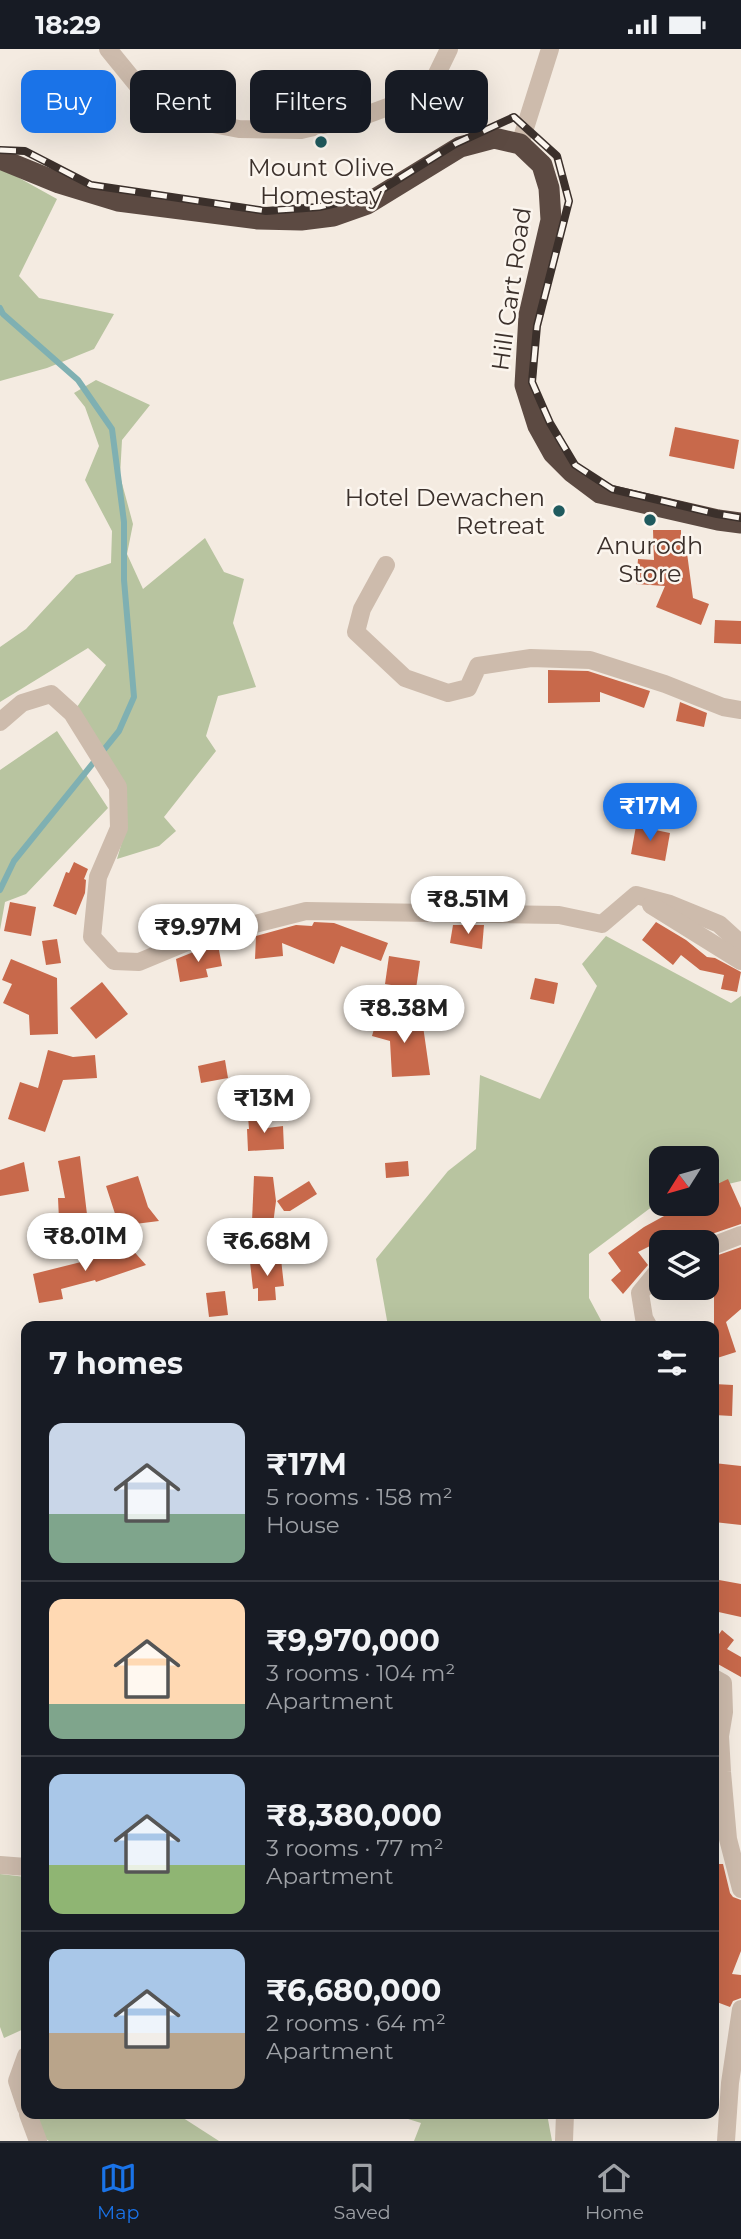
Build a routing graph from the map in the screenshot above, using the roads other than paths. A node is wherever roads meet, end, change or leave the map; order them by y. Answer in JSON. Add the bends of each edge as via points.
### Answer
{"nodes":[{"id":1,"x":108,"y":49,"type":"edge"},
{"id":2,"x":449,"y":49,"type":"edge"},
{"id":3,"x":550,"y":49,"type":"edge"},
{"id":4,"x":520,"y":144,"type":"junction"},
{"id":5,"x":0,"y":159,"type":"edge"},
{"id":6,"x":741,"y":523,"type":"edge"},
{"id":7,"x":386,"y":565,"type":"dead end"},
{"id":8,"x":741,"y":710,"type":"edge"},
{"id":9,"x":0,"y":722,"type":"edge"},
{"id":10,"x":636,"y":895,"type":"junction"},
{"id":11,"x":741,"y":944,"type":"edge"},
{"id":12,"x":741,"y":961,"type":"edge"},
{"id":13,"x":741,"y":1235,"type":"edge"},
{"id":14,"x":719,"y":1243,"type":"edge"},
{"id":15,"x":649,"y":1282,"type":"edge"},
{"id":16,"x":646,"y":1321,"type":"edge"},
{"id":17,"x":719,"y":1681,"type":"edge"},
{"id":18,"x":0,"y":1865,"type":"edge"},
{"id":19,"x":21,"y":1867,"type":"edge"},
{"id":20,"x":741,"y":1889,"type":"edge"},
{"id":21,"x":741,"y":2009,"type":"edge"},
{"id":22,"x":21,"y":2070,"type":"edge"},
{"id":23,"x":21,"y":2093,"type":"edge"},
{"id":24,"x":30,"y":2119,"type":"edge"},
{"id":25,"x":565,"y":2119,"type":"edge"},
{"id":26,"x":38,"y":2141,"type":"edge"},
{"id":27,"x":564,"y":2141,"type":"edge"},
{"id":28,"x":726,"y":2141,"type":"edge"}],
"edges":[{"from":1,"to":2,"type":"street","via":[[143,92],[181,118],[239,129],[301,130],[404,101],[435,80]]},
{"from":3,"to":4,"type":"street"},
{"from":4,"to":5,"type":"highway","via":[[494,138],[460,147],[367,204],[333,216],[301,220],[118,201]]},
{"from":4,"to":6,"type":"highway","name":"Hill Cart Road","via":[[542,165],[549,188],[551,220],[529,315],[525,386],[553,453],[600,493]]},
{"from":7,"to":8,"type":"street","via":[[362,609],[356,632],[405,678],[448,693],[468,688],[478,666],[531,658],[590,660]]},
{"from":9,"to":10,"type":"street","via":[[22,703],[51,694],[72,713],[118,786],[119,828],[97,877],[92,937],[114,961],[139,963],[192,940],[306,911],[559,915],[602,924]]},
{"from":10,"to":11,"type":"street","via":[[719,924]]},
{"from":10,"to":12,"type":"street"},
{"from":13,"to":14,"type":"street"},
{"from":15,"to":16,"type":"street","via":[[640,1293]]},
{"from":17,"to":20,"type":"street","via":[[723,1683],[720,1735],[728,1839]]},
{"from":18,"to":19,"type":"street"},
{"from":21,"to":28,"type":"street"},
{"from":22,"to":23,"type":"street","via":[[17,2081]]},
{"from":24,"to":26,"type":"street"},
{"from":25,"to":27,"type":"street"}]}
